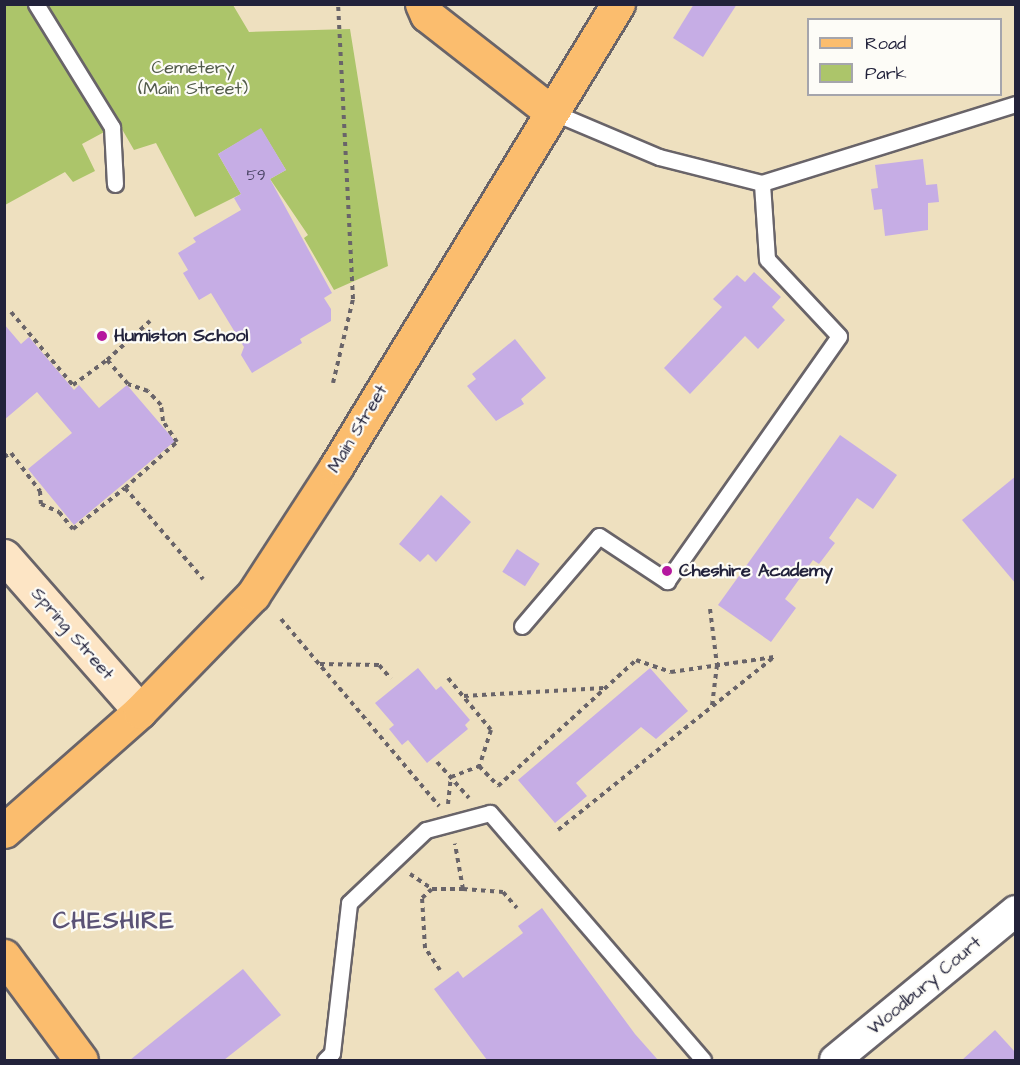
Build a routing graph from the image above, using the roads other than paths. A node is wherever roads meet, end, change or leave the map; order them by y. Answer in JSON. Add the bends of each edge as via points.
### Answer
{"nodes":[{"id":1,"x":36,"y":4,"type":"edge"},
{"id":2,"x":422,"y":4,"type":"edge"},
{"id":3,"x":618,"y":4,"type":"edge"},
{"id":4,"x":1016,"y":104,"type":"edge"},
{"id":5,"x":550,"y":111,"type":"junction"},
{"id":6,"x":762,"y":183,"type":"junction"},
{"id":7,"x":115,"y":184,"type":"dead end"},
{"id":8,"x":4,"y":556,"type":"edge"},
{"id":9,"x":522,"y":626,"type":"dead end"},
{"id":10,"x":140,"y":711,"type":"junction"},
{"id":11,"x":4,"y":831,"type":"edge"},
{"id":12,"x":1016,"y":910,"type":"edge"},
{"id":13,"x":4,"y":956,"type":"edge"},
{"id":14,"x":81,"y":1060,"type":"edge"},
{"id":15,"x":325,"y":1060,"type":"edge"},
{"id":16,"x":703,"y":1060,"type":"edge"},
{"id":17,"x":835,"y":1060,"type":"edge"}],
"edges":[{"from":1,"to":7,"type":"lane","via":[[112,127]]},
{"from":2,"to":5,"type":"main road","via":[[427,15]]},
{"from":3,"to":5,"type":"main road","name":"Main Street"},
{"from":4,"to":6,"type":"lane"},
{"from":5,"to":6,"type":"lane","via":[[659,157]]},
{"from":5,"to":10,"type":"main road","name":"Main Street","via":[[336,467],[253,595]]},
{"from":6,"to":9,"type":"lane","via":[[767,259],[840,336],[667,581],[599,536]]},
{"from":8,"to":10,"type":"street","name":"Spring Street"},
{"from":10,"to":11,"type":"main road","name":"Main Street"},
{"from":12,"to":17,"type":"street","name":"Woodbury Court"},
{"from":13,"to":14,"type":"main road"},
{"from":15,"to":16,"type":"lane","via":[[332,1053],[349,903],[426,830],[490,813]]}]}
